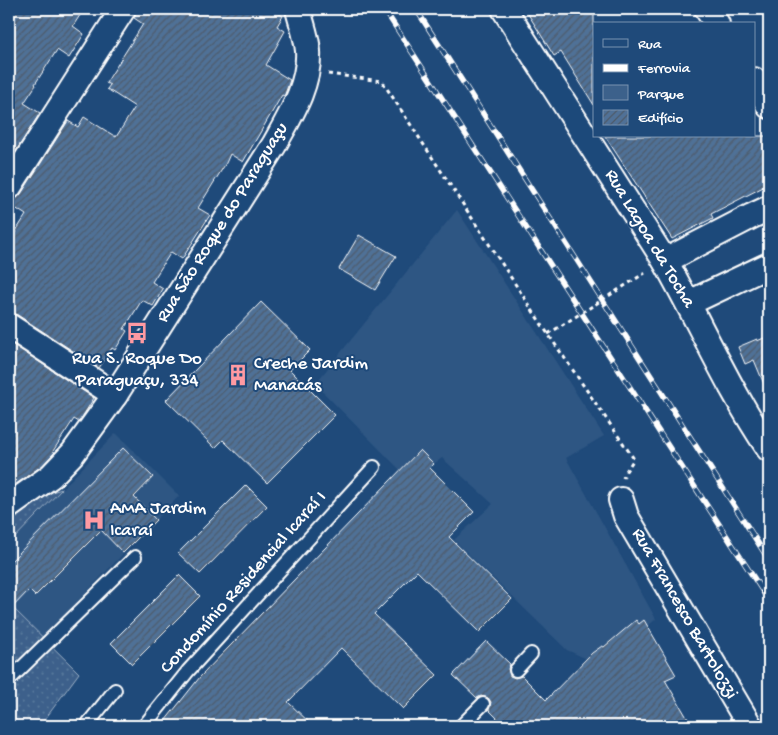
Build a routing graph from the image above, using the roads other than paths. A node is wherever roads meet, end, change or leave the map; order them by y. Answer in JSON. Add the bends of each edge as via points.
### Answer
{"nodes":[{"id":1,"x":122,"y":9,"type":"edge"},
{"id":2,"x":298,"y":9,"type":"edge"},
{"id":3,"x":504,"y":9,"type":"edge"},
{"id":4,"x":707,"y":9,"type":"edge"},
{"id":5,"x":716,"y":22,"type":"edge"},
{"id":6,"x":9,"y":188,"type":"edge"},
{"id":7,"x":769,"y":208,"type":"edge"},
{"id":8,"x":665,"y":261,"type":"junction"},
{"id":9,"x":769,"y":265,"type":"edge"},
{"id":10,"x":689,"y":303,"type":"junction"},
{"id":11,"x":9,"y":326,"type":"edge"},
{"id":12,"x":115,"y":396,"type":"junction"},
{"id":13,"x":769,"y":449,"type":"edge"},
{"id":14,"x":374,"y":467,"type":"dead end"},
{"id":15,"x":621,"y":500,"type":"dead end"},
{"id":16,"x":9,"y":506,"type":"edge"},
{"id":17,"x":135,"y":558,"type":"dead end"},
{"id":18,"x":532,"y":654,"type":"dead end"},
{"id":19,"x":516,"y":670,"type":"dead end"},
{"id":20,"x":9,"y":680,"type":"edge"},
{"id":21,"x":115,"y":690,"type":"dead end"},
{"id":22,"x":483,"y":704,"type":"dead end"},
{"id":23,"x":86,"y":726,"type":"edge"},
{"id":24,"x":144,"y":726,"type":"edge"},
{"id":25,"x":461,"y":726,"type":"edge"},
{"id":26,"x":750,"y":726,"type":"edge"}],
"edges":[{"from":1,"to":6,"type":"street"},
{"from":2,"to":12,"type":"street","name":"Rua São Roque do Paraguaçu","via":[[308,50],[307,71],[295,108]]},
{"from":3,"to":8,"type":"street","name":"Rua Lagoa da Tocha"},
{"from":4,"to":5,"type":"street"},
{"from":7,"to":8,"type":"street"},
{"from":8,"to":10,"type":"street","name":"Rua Lagoa da Tocha"},
{"from":9,"to":10,"type":"street"},
{"from":10,"to":13,"type":"street","name":"Rua Lagoa da Tocha","via":[[747,416]]},
{"from":11,"to":12,"type":"street"},
{"from":12,"to":16,"type":"street","name":"Rua São Roque do Paraguaçu","via":[[73,453],[51,476]]},
{"from":14,"to":24,"type":"lane","name":"Condomínio Residencial Icaraí I","via":[[188,671]]},
{"from":15,"to":26,"type":"street","name":"Rua Francesco Bartolozzi","via":[[626,516]]},
{"from":17,"to":20,"type":"lane"},
{"from":18,"to":19,"type":"lane"},
{"from":21,"to":23,"type":"lane"},
{"from":22,"to":25,"type":"lane"}]}
